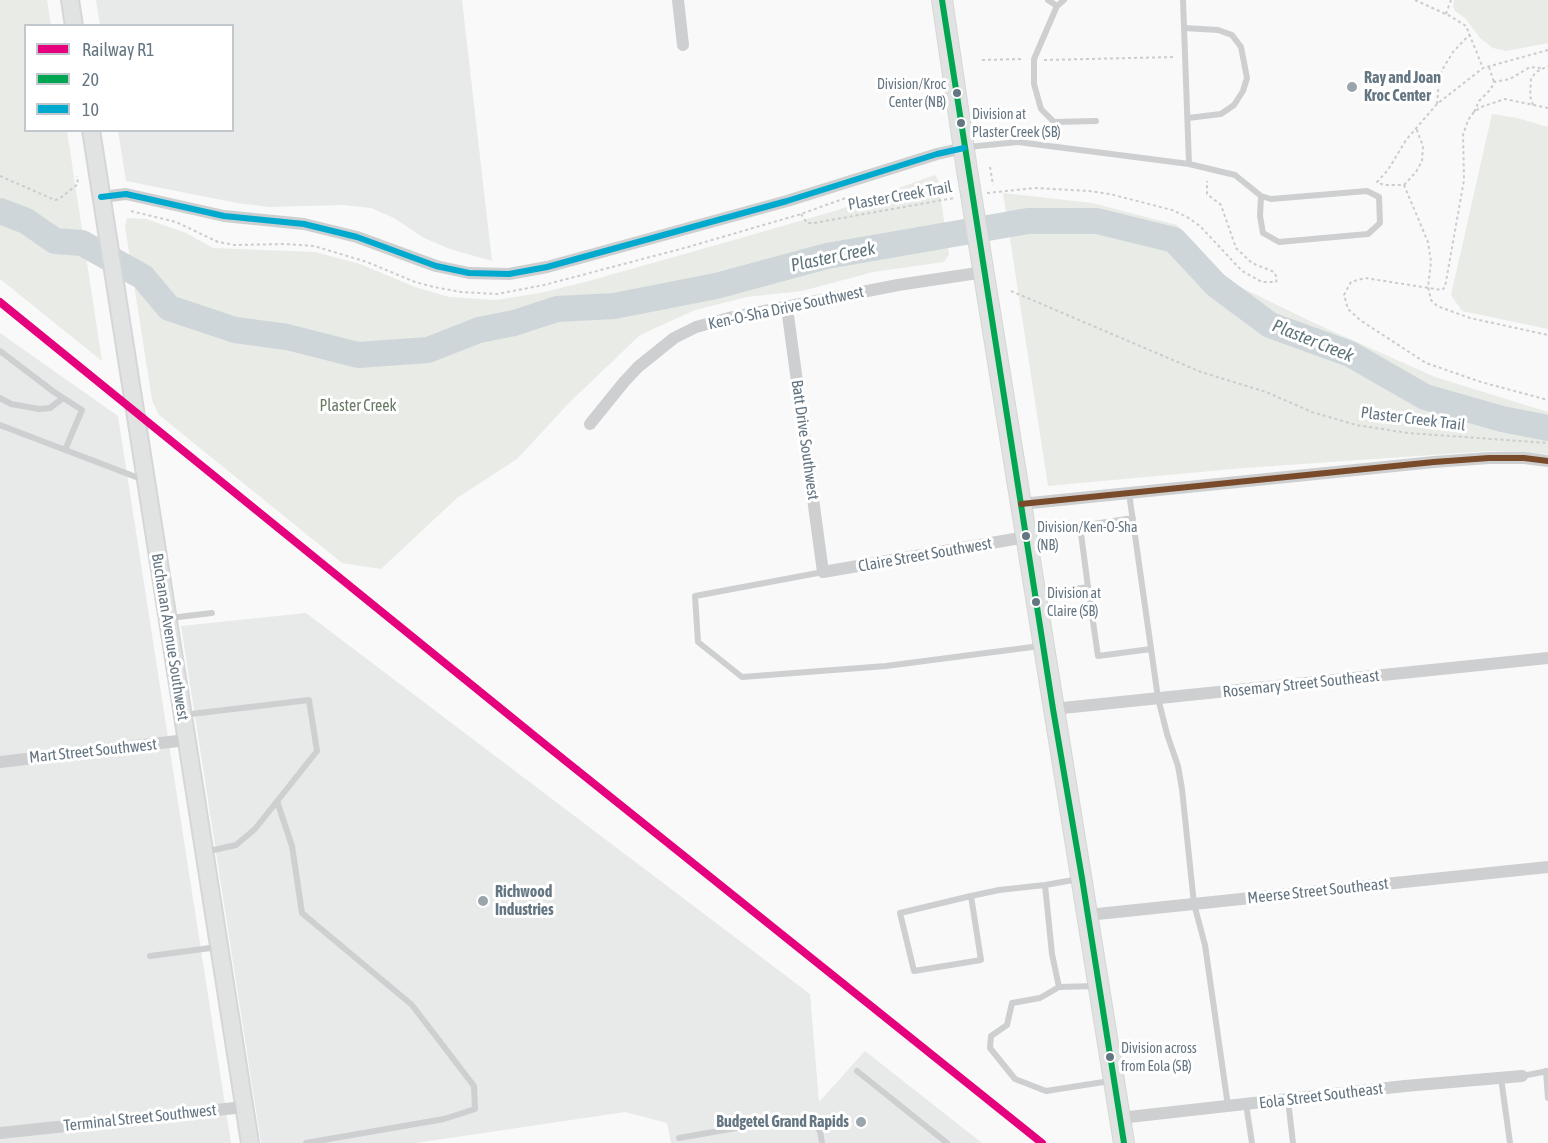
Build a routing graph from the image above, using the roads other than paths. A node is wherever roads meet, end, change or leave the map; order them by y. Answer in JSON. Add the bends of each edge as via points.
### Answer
{"nodes":[{"id":1,"x":70,"y":0,"type":"edge"},
{"id":2,"x":678,"y":0,"type":"edge"},
{"id":3,"x":942,"y":0,"type":"edge"},
{"id":4,"x":1048,"y":0,"type":"edge"},
{"id":5,"x":1064,"y":0,"type":"edge"},
{"id":6,"x":1183,"y":0,"type":"edge"},
{"id":7,"x":1057,"y":6,"type":"junction"},
{"id":8,"x":74,"y":24,"type":"edge"},
{"id":9,"x":1184,"y":28,"type":"junction"},
{"id":10,"x":683,"y":45,"type":"dead end"},
{"id":11,"x":1188,"y":118,"type":"junction"},
{"id":12,"x":1096,"y":121,"type":"dead end"},
{"id":13,"x":91,"y":132,"type":"edge"},
{"id":14,"x":964,"y":148,"type":"junction"},
{"id":15,"x":1189,"y":164,"type":"junction"},
{"id":16,"x":1261,"y":196,"type":"junction"},
{"id":17,"x":101,"y":197,"type":"junction"},
{"id":18,"x":984,"y":272,"type":"junction"},
{"id":19,"x":788,"y":308,"type":"junction"},
{"id":20,"x":0,"y":351,"type":"edge"},
{"id":21,"x":0,"y":398,"type":"edge"},
{"id":22,"x":63,"y":398,"type":"junction"},
{"id":23,"x":590,"y":424,"type":"dead end"},
{"id":24,"x":0,"y":425,"type":"edge"},
{"id":25,"x":65,"y":450,"type":"junction"},
{"id":26,"x":1548,"y":461,"type":"edge"},
{"id":27,"x":144,"y":480,"type":"junction"},
{"id":28,"x":1129,"y":493,"type":"junction"},
{"id":29,"x":1021,"y":504,"type":"junction"},
{"id":30,"x":1133,"y":518,"type":"junction"},
{"id":31,"x":1026,"y":537,"type":"junction"},
{"id":32,"x":823,"y":572,"type":"junction"},
{"id":33,"x":1088,"y":587,"type":"junction"},
{"id":34,"x":1036,"y":595,"type":"junction"},
{"id":35,"x":212,"y":613,"type":"dead end"},
{"id":36,"x":167,"y":618,"type":"junction"},
{"id":37,"x":1044,"y":646,"type":"junction"},
{"id":38,"x":1151,"y":650,"type":"junction"},
{"id":39,"x":1548,"y":658,"type":"edge"},
{"id":40,"x":1158,"y":698,"type":"junction"},
{"id":41,"x":1053,"y":709,"type":"junction"},
{"id":42,"x":182,"y":715,"type":"junction"},
{"id":43,"x":186,"y":741,"type":"junction"},
{"id":44,"x":0,"y":762,"type":"edge"},
{"id":45,"x":277,"y":801,"type":"junction"},
{"id":46,"x":204,"y":852,"type":"junction"},
{"id":47,"x":1548,"y":867,"type":"edge"},
{"id":48,"x":1082,"y":878,"type":"junction"},
{"id":49,"x":1046,"y":885,"type":"junction"},
{"id":50,"x":971,"y":896,"type":"junction"},
{"id":51,"x":1194,"y":904,"type":"junction"},
{"id":52,"x":1088,"y":915,"type":"junction"},
{"id":53,"x":219,"y":947,"type":"junction"},
{"id":54,"x":150,"y":956,"type":"dead end"},
{"id":55,"x":1098,"y":986,"type":"junction"},
{"id":56,"x":1059,"y":987,"type":"junction"},
{"id":57,"x":856,"y":1071,"type":"dead end"},
{"id":58,"x":1547,"y":1071,"type":"edge"},
{"id":59,"x":1522,"y":1076,"type":"joint"},
{"id":60,"x":1501,"y":1078,"type":"junction"},
{"id":61,"x":1113,"y":1080,"type":"junction"},
{"id":62,"x":1548,"y":1098,"type":"edge"},
{"id":63,"x":1288,"y":1100,"type":"junction"},
{"id":64,"x":1246,"y":1104,"type":"junction"},
{"id":65,"x":1228,"y":1106,"type":"junction"},
{"id":66,"x":244,"y":1107,"type":"junction"},
{"id":67,"x":1120,"y":1118,"type":"junction"},
{"id":68,"x":0,"y":1133,"type":"edge"},
{"id":69,"x":679,"y":1138,"type":"dead end"},
{"id":70,"x":250,"y":1143,"type":"edge"},
{"id":71,"x":306,"y":1143,"type":"edge"},
{"id":72,"x":822,"y":1143,"type":"edge"},
{"id":73,"x":947,"y":1143,"type":"edge"},
{"id":74,"x":1124,"y":1143,"type":"edge"},
{"id":75,"x":1252,"y":1143,"type":"edge"},
{"id":76,"x":1293,"y":1143,"type":"edge"},
{"id":77,"x":1510,"y":1143,"type":"edge"}],
"edges":[{"from":1,"to":8,"type":"street"},
{"from":2,"to":10,"type":"street"},
{"from":3,"to":14,"type":"main road"},
{"from":4,"to":7,"type":"lane"},
{"from":5,"to":7,"type":"lane"},
{"from":6,"to":9,"type":"lane"},
{"from":7,"to":12,"type":"lane","via":[[1034,59],[1034,84],[1041,109],[1054,122]]},
{"from":9,"to":11,"type":"lane"},
{"from":9,"to":11,"type":"lane","via":[[1232,35],[1245,60],[1247,78],[1234,105],[1221,114]]},
{"from":11,"to":15,"type":"lane"},
{"from":13,"to":17,"type":"street","name":"Buchanan Avenue Southwest"},
{"from":14,"to":15,"type":"lane","via":[[1018,142]]},
{"from":14,"to":17,"type":"street","via":[[787,201],[509,274],[469,273],[436,266],[357,237],[304,224],[216,215],[126,194]]},
{"from":14,"to":18,"type":"main road","bridge":true},
{"from":15,"to":16,"type":"lane","via":[[1235,175]]},
{"from":16,"to":16,"type":"lane","via":[[1271,199],[1367,191],[1379,197],[1380,223],[1368,234],[1279,242],[1263,233]]},
{"from":17,"to":27,"type":"street","name":"Buchanan Avenue Southwest"},
{"from":18,"to":19,"type":"street","name":"Ken-O-Sha Drive Southwest"},
{"from":18,"to":29,"type":"main road"},
{"from":19,"to":23,"type":"street","name":"Ken-O-Sha Drive Southwest","via":[[729,318],[674,338],[638,367]]},
{"from":19,"to":32,"type":"street","name":"Batt Drive Southwest"},
{"from":20,"to":22,"type":"lane"},
{"from":21,"to":22,"type":"lane","via":[[39,409],[50,408]]},
{"from":22,"to":25,"type":"lane","via":[[82,410]]},
{"from":24,"to":25,"type":"lane"},
{"from":25,"to":27,"type":"lane"},
{"from":26,"to":28,"type":"street","via":[[1489,458],[1434,462]]},
{"from":27,"to":36,"type":"street","name":"Buchanan Avenue Southwest"},
{"from":28,"to":29,"type":"street"},
{"from":28,"to":30,"type":"lane"},
{"from":29,"to":31,"type":"main road"},
{"from":30,"to":33,"type":"lane","via":[[1080,526]]},
{"from":30,"to":38,"type":"lane"},
{"from":31,"to":32,"type":"street","name":"Claire Street Southwest"},
{"from":31,"to":34,"type":"main road"},
{"from":32,"to":37,"type":"lane","via":[[695,597],[698,642],[742,677],[886,666]]},
{"from":33,"to":34,"type":"lane"},
{"from":33,"to":38,"type":"lane","via":[[1098,656]]},
{"from":34,"to":37,"type":"main road"},
{"from":35,"to":36,"type":"lane"},
{"from":36,"to":42,"type":"street","name":"Buchanan Avenue Southwest"},
{"from":37,"to":41,"type":"main road"},
{"from":38,"to":40,"type":"lane"},
{"from":39,"to":40,"type":"street","name":"Rosemary Street Southeast"},
{"from":40,"to":41,"type":"street","name":"Rosemary Street Southeast"},
{"from":40,"to":51,"type":"lane","via":[[1178,766]]},
{"from":41,"to":48,"type":"main road"},
{"from":42,"to":43,"type":"street","name":"Buchanan Avenue Southwest"},
{"from":42,"to":45,"type":"lane","via":[[309,700],[317,751]]},
{"from":43,"to":44,"type":"street","name":"Mart Street Southwest"},
{"from":43,"to":46,"type":"street","name":"Buchanan Avenue Southwest"},
{"from":45,"to":46,"type":"lane","via":[[236,845]]},
{"from":45,"to":71,"type":"lane","via":[[292,846],[302,913],[412,1005],[474,1086],[475,1109],[444,1119]]},
{"from":46,"to":53,"type":"street","name":"Buchanan Avenue Southwest"},
{"from":47,"to":51,"type":"street","name":"Meerse Street Southeast"},
{"from":48,"to":49,"type":"lane"},
{"from":48,"to":52,"type":"main road"},
{"from":49,"to":50,"type":"lane"},
{"from":49,"to":56,"type":"lane"},
{"from":50,"to":50,"type":"lane","via":[[900,913],[914,971],[981,960]]},
{"from":51,"to":52,"type":"street","name":"Meerse Street Southeast"},
{"from":51,"to":65,"type":"lane","via":[[1205,945]]},
{"from":52,"to":55,"type":"main road"},
{"from":53,"to":54,"type":"lane"},
{"from":53,"to":66,"type":"street","name":"Buchanan Avenue Southwest"},
{"from":55,"to":56,"type":"lane"},
{"from":55,"to":61,"type":"main road"},
{"from":56,"to":61,"type":"lane","via":[[1040,998],[1012,1003],[1007,1025],[992,1036],[990,1048],[1015,1079],[1046,1091]]},
{"from":57,"to":73,"type":"lane"},
{"from":58,"to":59,"type":"lane"},
{"from":58,"to":62,"type":"lane"},
{"from":59,"to":60,"type":"street","name":"Eola Street Southeast"},
{"from":60,"to":63,"type":"street","name":"Eola Street Southeast"},
{"from":60,"to":77,"type":"lane"},
{"from":61,"to":67,"type":"main road"},
{"from":63,"to":64,"type":"street","name":"Eola Street Southeast"},
{"from":63,"to":76,"type":"lane"},
{"from":64,"to":65,"type":"street","name":"Eola Street Southeast"},
{"from":64,"to":75,"type":"lane"},
{"from":65,"to":67,"type":"street","name":"Eola Street Southeast"},
{"from":66,"to":68,"type":"street","name":"Terminal Street Southwest"},
{"from":66,"to":70,"type":"street","name":"Buchanan Avenue Southwest"},
{"from":67,"to":74,"type":"main road"},
{"from":69,"to":72,"type":"lane","via":[[793,1118],[810,1119],[820,1131]]}]}
